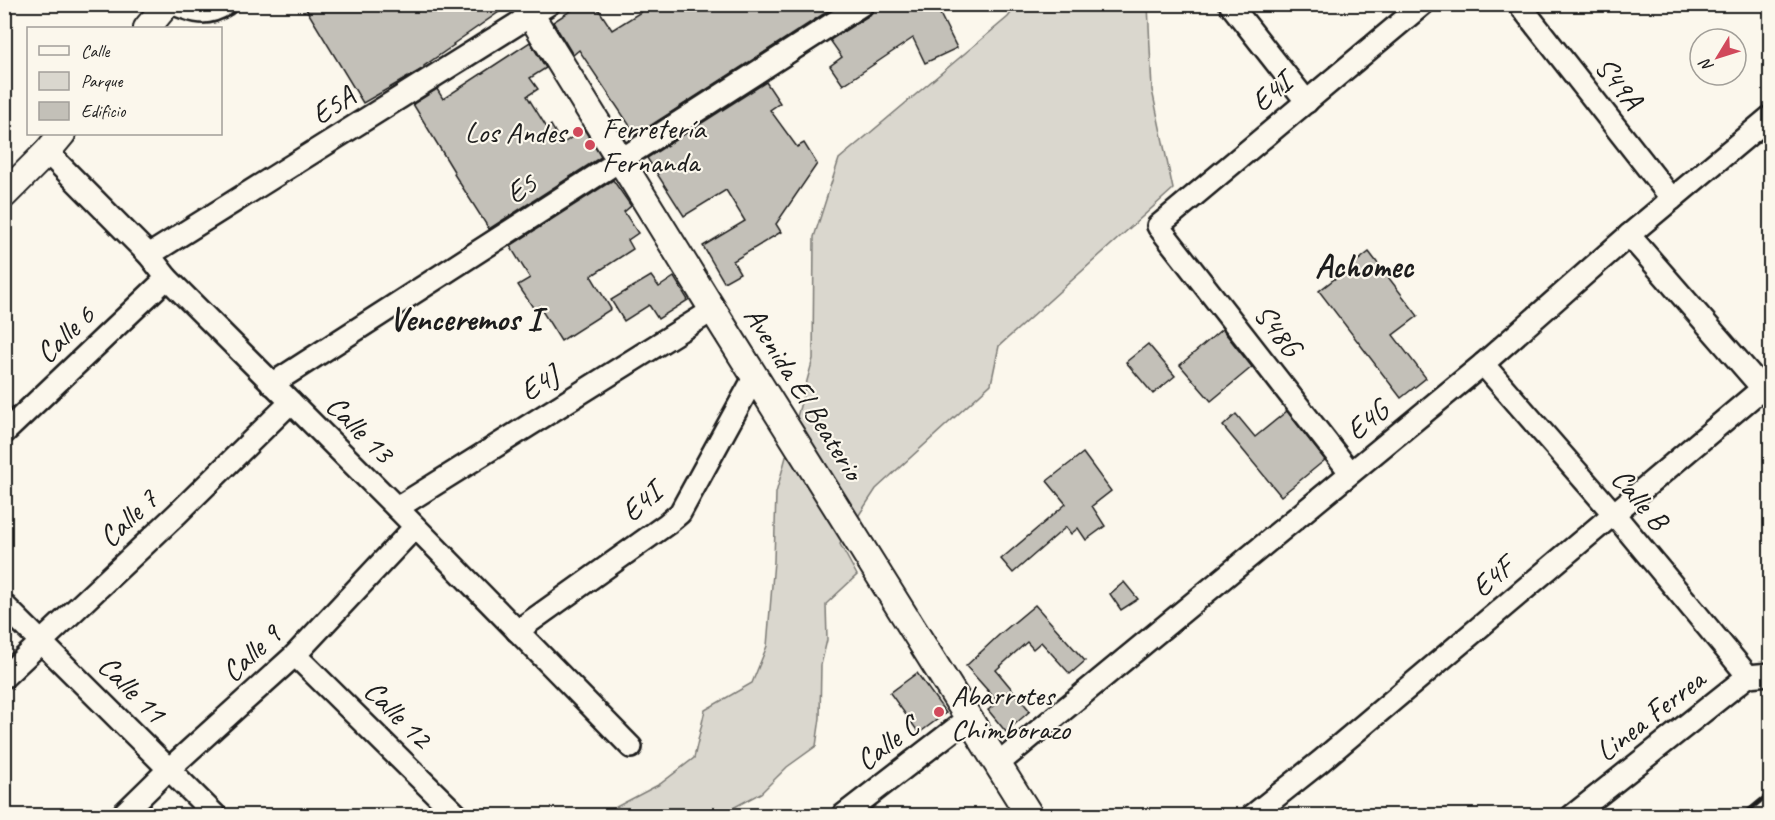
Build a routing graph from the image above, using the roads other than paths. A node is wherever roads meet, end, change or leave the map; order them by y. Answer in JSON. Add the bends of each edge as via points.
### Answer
{"nodes":[{"id":1,"x":167,"y":4,"type":"edge"},
{"id":2,"x":174,"y":4,"type":"edge"},
{"id":3,"x":226,"y":4,"type":"edge"},
{"id":4,"x":863,"y":4,"type":"edge"},
{"id":5,"x":1230,"y":4,"type":"edge"},
{"id":6,"x":1423,"y":4,"type":"edge"},
{"id":7,"x":1519,"y":4,"type":"edge"},
{"id":8,"x":535,"y":8,"type":"edge"},
{"id":9,"x":148,"y":27,"type":"edge"},
{"id":10,"x":1307,"y":102,"type":"junction"},
{"id":11,"x":1770,"y":117,"type":"edge"},
{"id":12,"x":54,"y":143,"type":"edge"},
{"id":13,"x":621,"y":160,"type":"junction"},
{"id":14,"x":4,"y":195,"type":"edge"},
{"id":15,"x":1672,"y":199,"type":"junction"},
{"id":16,"x":1158,"y":226,"type":"joint"},
{"id":17,"x":1629,"y":236,"type":"junction"},
{"id":18,"x":148,"y":255,"type":"junction"},
{"id":19,"x":167,"y":278,"type":"junction"},
{"id":20,"x":713,"y":310,"type":"junction"},
{"id":21,"x":1483,"y":364,"type":"junction"},
{"id":22,"x":755,"y":376,"type":"junction"},
{"id":23,"x":272,"y":384,"type":"junction"},
{"id":24,"x":1768,"y":389,"type":"edge"},
{"id":25,"x":291,"y":402,"type":"junction"},
{"id":26,"x":4,"y":434,"type":"edge"},
{"id":27,"x":1350,"y":472,"type":"junction"},
{"id":28,"x":396,"y":508,"type":"junction"},
{"id":29,"x":1613,"y":513,"type":"junction"},
{"id":30,"x":415,"y":527,"type":"junction"},
{"id":31,"x":4,"y":605,"type":"edge"},
{"id":32,"x":517,"y":631,"type":"junction"},
{"id":33,"x":42,"y":642,"type":"junction"},
{"id":34,"x":295,"y":655,"type":"junction"},
{"id":35,"x":1770,"y":674,"type":"edge"},
{"id":36,"x":4,"y":676,"type":"edge"},
{"id":37,"x":1748,"y":676,"type":"junction"},
{"id":38,"x":969,"y":718,"type":"junction"},
{"id":39,"x":631,"y":747,"type":"dead end"},
{"id":40,"x":998,"y":764,"type":"junction"},
{"id":41,"x":169,"y":769,"type":"junction"},
{"id":42,"x":121,"y":816,"type":"edge"},
{"id":43,"x":216,"y":816,"type":"edge"},
{"id":44,"x":458,"y":816,"type":"edge"},
{"id":45,"x":842,"y":816,"type":"edge"},
{"id":46,"x":1030,"y":816,"type":"edge"},
{"id":47,"x":1252,"y":816,"type":"edge"},
{"id":48,"x":1572,"y":816,"type":"edge"}],
"edges":[{"from":1,"to":9,"type":"street"},
{"from":2,"to":3,"type":"street","via":[[204,13]]},
{"from":4,"to":13,"type":"street","name":"E5"},
{"from":5,"to":10,"type":"street"},
{"from":6,"to":10,"type":"street","name":"E4I"},
{"from":7,"to":15,"type":"street","name":"S49A"},
{"from":8,"to":13,"type":"street","name":"Avenida El Beaterio"},
{"from":8,"to":18,"type":"street","name":"E5A"},
{"from":10,"to":16,"type":"street","name":"E4I"},
{"from":11,"to":15,"type":"street","name":"E4G"},
{"from":12,"to":14,"type":"street"},
{"from":12,"to":18,"type":"street","name":"Calle 13"},
{"from":13,"to":20,"type":"street","name":"Avenida El Beaterio"},
{"from":13,"to":23,"type":"street","name":"E5"},
{"from":15,"to":17,"type":"street","name":"E4G"},
{"from":16,"to":27,"type":"street","name":"S48G"},
{"from":17,"to":21,"type":"street","name":"E4G"},
{"from":17,"to":24,"type":"street"},
{"from":18,"to":19,"type":"street","name":"Calle 13"},
{"from":19,"to":23,"type":"street","name":"Calle 13"},
{"from":19,"to":26,"type":"street","name":"Calle 6"},
{"from":20,"to":22,"type":"street","name":"Avenida El Beaterio"},
{"from":20,"to":28,"type":"street","name":"E4J"},
{"from":21,"to":27,"type":"street","name":"E4G"},
{"from":21,"to":29,"type":"street","name":"Calle B"},
{"from":22,"to":32,"type":"street","name":"E4I","via":[[680,513]]},
{"from":22,"to":38,"type":"street","name":"Avenida El Beaterio"},
{"from":23,"to":25,"type":"street","name":"Calle 13"},
{"from":24,"to":29,"type":"street","name":"E4F"},
{"from":25,"to":28,"type":"street","name":"Calle 13"},
{"from":25,"to":33,"type":"street","name":"Calle 7"},
{"from":27,"to":40,"type":"street","name":"E4G"},
{"from":28,"to":30,"type":"street","name":"Calle 13"},
{"from":29,"to":37,"type":"street","name":"Calle B"},
{"from":29,"to":47,"type":"street","name":"E4F"},
{"from":30,"to":32,"type":"street","name":"Calle 13"},
{"from":30,"to":34,"type":"street","name":"Calle 9"},
{"from":31,"to":33,"type":"street","name":"Calle 11"},
{"from":32,"to":39,"type":"street","name":"Calle 13"},
{"from":33,"to":36,"type":"street","name":"Calle 7"},
{"from":33,"to":41,"type":"street","name":"Calle 11"},
{"from":34,"to":41,"type":"street","name":"Calle 9"},
{"from":34,"to":44,"type":"street","name":"Calle 12"},
{"from":35,"to":37,"type":"street","name":"Linea Ferrea"},
{"from":37,"to":48,"type":"street","name":"Linea Ferrea"},
{"from":38,"to":40,"type":"street","name":"Avenida El Beaterio"},
{"from":38,"to":45,"type":"street","name":"Calle C"},
{"from":40,"to":46,"type":"street","name":"Avenida El Beaterio"},
{"from":41,"to":42,"type":"street","name":"Calle 9"},
{"from":41,"to":43,"type":"street","name":"Calle 11"}]}
